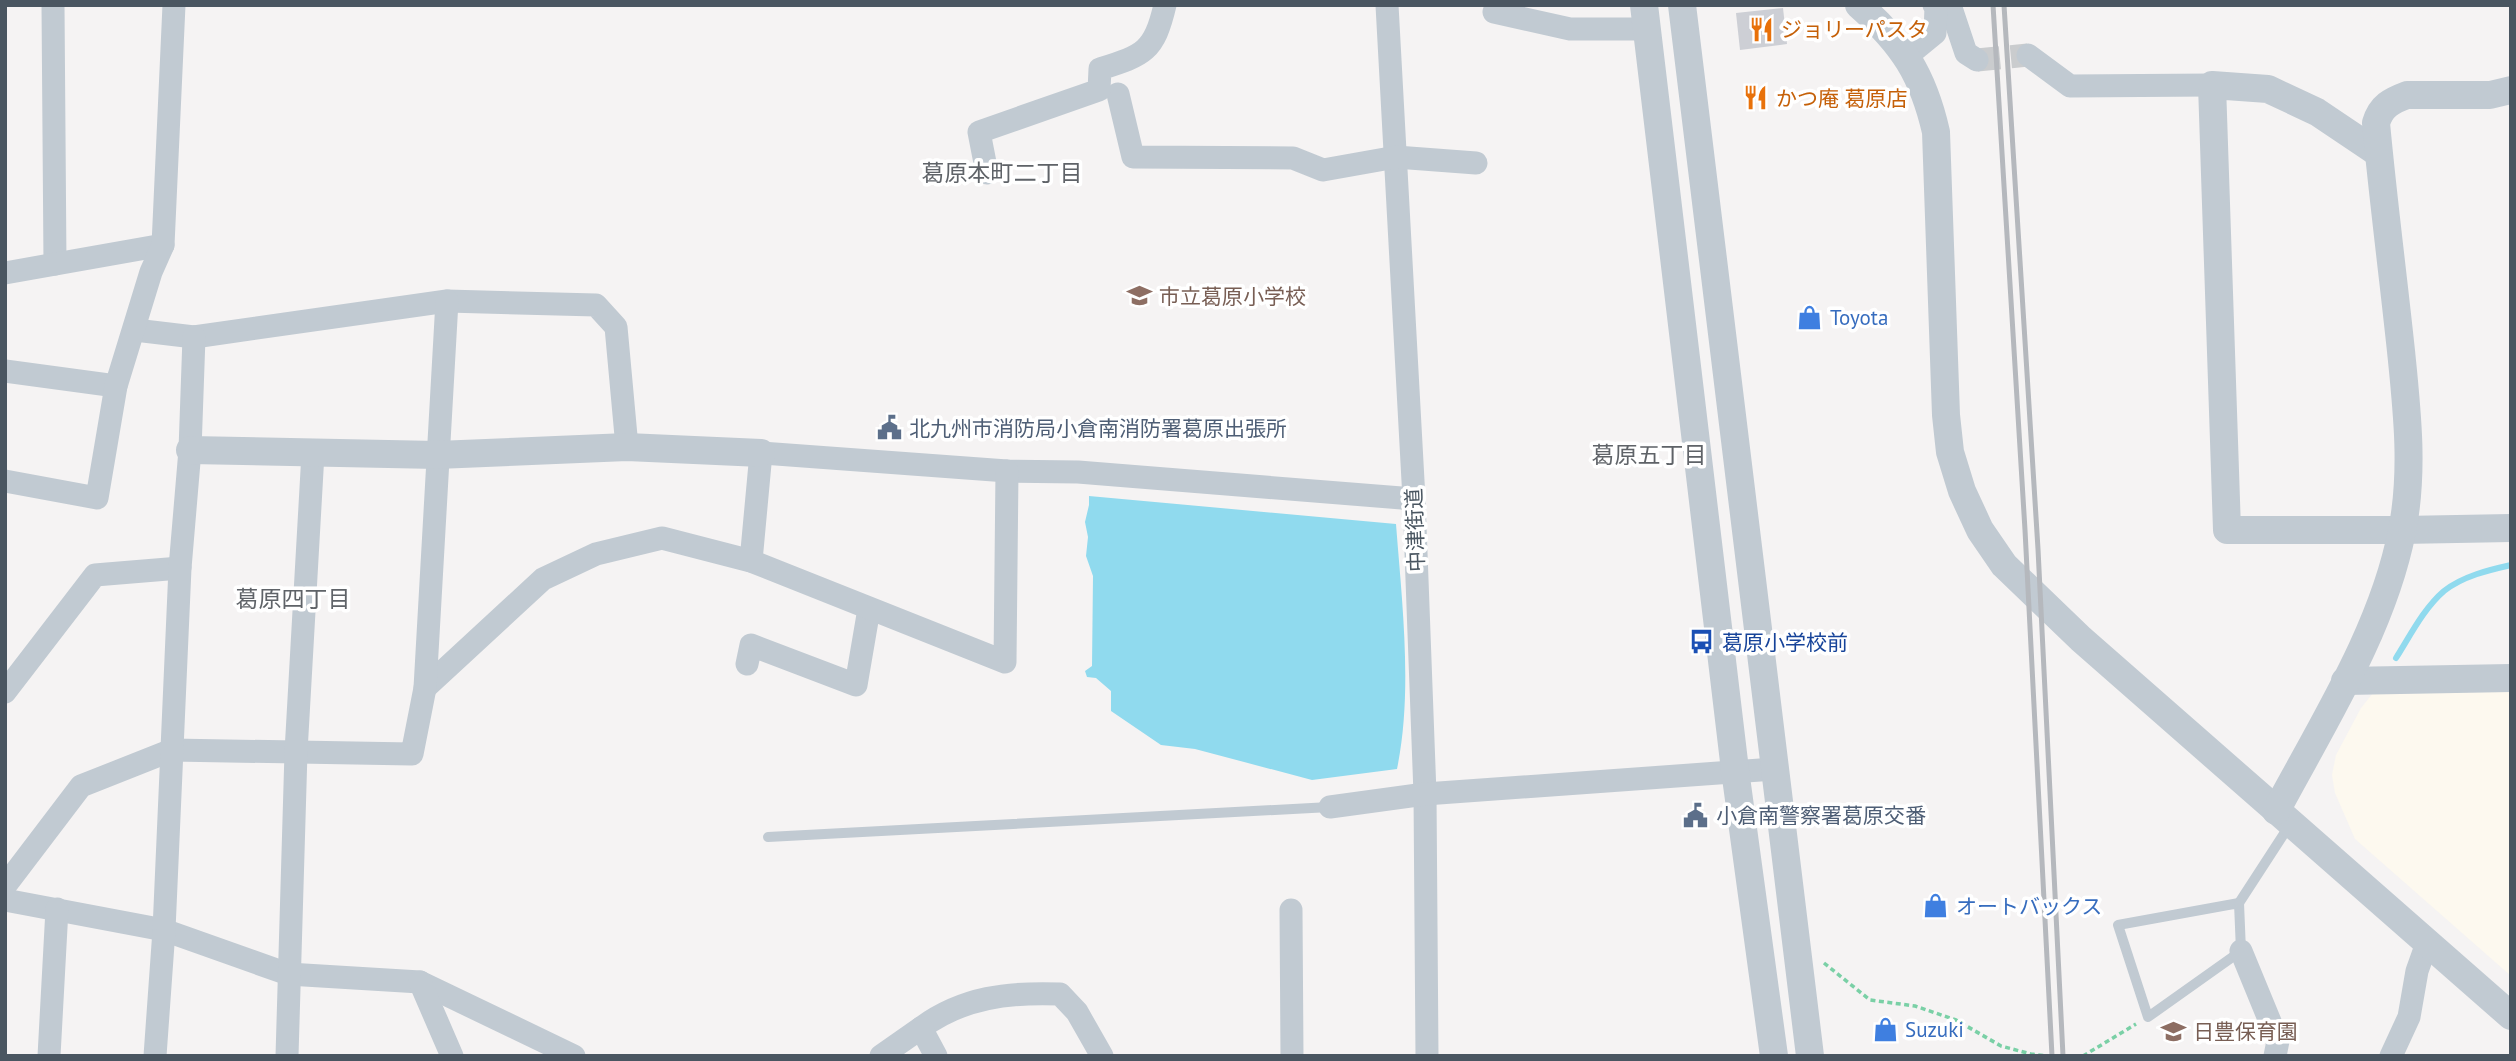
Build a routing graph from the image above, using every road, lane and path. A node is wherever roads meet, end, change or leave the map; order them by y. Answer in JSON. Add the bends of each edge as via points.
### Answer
{"nodes":[{"id":1,"x":53,"y":5,"type":"edge"},
{"id":2,"x":174,"y":5,"type":"edge"},
{"id":3,"x":1165,"y":5,"type":"edge"},
{"id":4,"x":1387,"y":5,"type":"edge"},
{"id":5,"x":1682,"y":5,"type":"edge"},
{"id":6,"x":1859,"y":5,"type":"edge"},
{"id":7,"x":1934,"y":5,"type":"edge"},
{"id":8,"x":1950,"y":5,"type":"edge"},
{"id":9,"x":1494,"y":12,"type":"dead end"},
{"id":10,"x":1645,"y":17,"type":"edge"},
{"id":11,"x":2028,"y":55,"type":"tunnel mouth"},
{"id":12,"x":1907,"y":56,"type":"junction"},
{"id":13,"x":1977,"y":60,"type":"dead end"},
{"id":14,"x":2212,"y":85,"type":"junction"},
{"id":15,"x":2511,"y":90,"type":"edge"},
{"id":16,"x":1118,"y":94,"type":"dead end"},
{"id":17,"x":2378,"y":153,"type":"junction"},
{"id":18,"x":1396,"y":157,"type":"junction"},
{"id":19,"x":1476,"y":163,"type":"dead end"},
{"id":20,"x":987,"y":173,"type":"dead end"},
{"id":21,"x":163,"y":245,"type":"junction"},
{"id":22,"x":55,"y":264,"type":"junction"},
{"id":23,"x":5,"y":273,"type":"edge"},
{"id":24,"x":447,"y":301,"type":"junction"},
{"id":25,"x":135,"y":330,"type":"junction"},
{"id":26,"x":194,"y":337,"type":"junction"},
{"id":27,"x":5,"y":371,"type":"edge"},
{"id":28,"x":116,"y":386,"type":"junction"},
{"id":29,"x":627,"y":447,"type":"junction"},
{"id":30,"x":190,"y":450,"type":"junction"},
{"id":31,"x":313,"y":453,"type":"junction"},
{"id":32,"x":761,"y":453,"type":"junction"},
{"id":33,"x":437,"y":455,"type":"junction"},
{"id":34,"x":1007,"y":471,"type":"junction"},
{"id":35,"x":5,"y":481,"type":"edge"},
{"id":36,"x":1414,"y":499,"type":"junction"},
{"id":37,"x":2511,"y":528,"type":"edge"},
{"id":38,"x":2402,"y":530,"type":"junction"},
{"id":39,"x":751,"y":562,"type":"junction"},
{"id":40,"x":180,"y":568,"type":"junction"},
{"id":41,"x":869,"y":608,"type":"junction"},
{"id":42,"x":747,"y":664,"type":"dead end"},
{"id":43,"x":2511,"y":678,"type":"edge"},
{"id":44,"x":2345,"y":681,"type":"junction"},
{"id":45,"x":425,"y":688,"type":"junction"},
{"id":46,"x":5,"y":692,"type":"edge"},
{"id":47,"x":172,"y":750,"type":"junction"},
{"id":48,"x":296,"y":752,"type":"junction"},
{"id":49,"x":1774,"y":769,"type":"junction"},
{"id":50,"x":1735,"y":770,"type":"junction"},
{"id":51,"x":1425,"y":794,"type":"junction"},
{"id":52,"x":1330,"y":807,"type":"joint"},
{"id":53,"x":2284,"y":817,"type":"junction"},
{"id":54,"x":768,"y":837,"type":"dead end"},
{"id":55,"x":5,"y":886,"type":"edge"},
{"id":56,"x":5,"y":900,"type":"edge"},
{"id":57,"x":2239,"y":903,"type":"junction"},
{"id":58,"x":57,"y":909,"type":"junction"},
{"id":59,"x":1291,"y":910,"type":"dead end"},
{"id":60,"x":163,"y":930,"type":"junction"},
{"id":61,"x":1795,"y":939,"type":"junction"},
{"id":62,"x":2427,"y":943,"type":"junction"},
{"id":63,"x":2241,"y":951,"type":"junction"},
{"id":64,"x":288,"y":974,"type":"junction"},
{"id":65,"x":420,"y":982,"type":"junction"},
{"id":66,"x":2511,"y":1016,"type":"edge"},
{"id":67,"x":2148,"y":1017,"type":"junction"},
{"id":68,"x":921,"y":1028,"type":"junction"},
{"id":69,"x":49,"y":1056,"type":"edge"},
{"id":70,"x":155,"y":1056,"type":"edge"},
{"id":71,"x":287,"y":1056,"type":"edge"},
{"id":72,"x":452,"y":1056,"type":"edge"},
{"id":73,"x":574,"y":1056,"type":"edge"},
{"id":74,"x":881,"y":1056,"type":"edge"},
{"id":75,"x":936,"y":1056,"type":"edge"},
{"id":76,"x":1102,"y":1056,"type":"edge"},
{"id":77,"x":1292,"y":1056,"type":"edge"},
{"id":78,"x":1427,"y":1056,"type":"edge"},
{"id":79,"x":1774,"y":1056,"type":"edge"},
{"id":80,"x":1810,"y":1056,"type":"edge"},
{"id":81,"x":2047,"y":1056,"type":"edge"},
{"id":82,"x":2083,"y":1056,"type":"edge"},
{"id":83,"x":2275,"y":1056,"type":"edge"},
{"id":84,"x":2391,"y":1056,"type":"edge"}],
"edges":[{"from":1,"to":22,"type":"street"},
{"from":2,"to":21,"type":"street"},
{"from":3,"to":20,"type":"street","via":[[1152,43],[1135,58],[1101,69],[1099,90],[979,132]]},
{"from":4,"to":18,"type":"street","name":"中津街道"},
{"from":5,"to":49,"type":"street"},
{"from":6,"to":12,"type":"street"},
{"from":7,"to":12,"type":"street","via":[[1935,33]]},
{"from":8,"to":13,"type":"street","via":[[1966,53]]},
{"from":9,"to":10,"type":"street","via":[[1570,29]]},
{"from":10,"to":50,"type":"street"},
{"from":11,"to":14,"type":"street","via":[[2070,86]]},
{"from":12,"to":53,"type":"street","via":[[1929,102],[1936,132],[1950,453],[1980,530],[2004,565],[2081,639]]},
{"from":14,"to":17,"type":"street","via":[[2268,89],[2317,112]]},
{"from":14,"to":38,"type":"street","via":[[2227,530]]},
{"from":15,"to":17,"type":"street","via":[[2490,95],[2407,95],[2394,100],[2379,113]]},
{"from":16,"to":18,"type":"street","via":[[1133,157],[1293,158],[1323,170]]},
{"from":17,"to":38,"type":"street","via":[[2406,407]]},
{"from":18,"to":19,"type":"street"},
{"from":18,"to":36,"type":"street","name":"中津街道"},
{"from":21,"to":22,"type":"street"},
{"from":21,"to":25,"type":"street"},
{"from":22,"to":23,"type":"street"},
{"from":24,"to":26,"type":"street"},
{"from":24,"to":29,"type":"street","via":[[596,305],[616,327]]},
{"from":24,"to":33,"type":"street"},
{"from":25,"to":26,"type":"street"},
{"from":25,"to":28,"type":"street"},
{"from":26,"to":30,"type":"street"},
{"from":27,"to":28,"type":"street"},
{"from":28,"to":35,"type":"street","via":[[97,498]]},
{"from":29,"to":32,"type":"street"},
{"from":29,"to":33,"type":"street"},
{"from":30,"to":31,"type":"street"},
{"from":30,"to":40,"type":"street"},
{"from":31,"to":33,"type":"street"},
{"from":31,"to":48,"type":"street"},
{"from":32,"to":34,"type":"street"},
{"from":32,"to":39,"type":"street"},
{"from":33,"to":45,"type":"street"},
{"from":34,"to":36,"type":"street","via":[[1078,472]]},
{"from":34,"to":41,"type":"street","via":[[1005,662]]},
{"from":36,"to":51,"type":"street","name":"中津街道"},
{"from":37,"to":38,"type":"street"},
{"from":38,"to":44,"type":"street","via":[[2380,607]]},
{"from":39,"to":41,"type":"street"},
{"from":39,"to":45,"type":"street","via":[[662,538],[596,554],[543,579]]},
{"from":40,"to":46,"type":"street","via":[[94,575]]},
{"from":40,"to":47,"type":"street"},
{"from":41,"to":42,"type":"street","via":[[856,685],[751,645]]},
{"from":43,"to":44,"type":"street"},
{"from":44,"to":53,"type":"street"},
{"from":45,"to":48,"type":"street","via":[[412,754]]},
{"from":47,"to":48,"type":"street"},
{"from":47,"to":55,"type":"street","via":[[81,786]]},
{"from":47,"to":60,"type":"street"},
{"from":48,"to":64,"type":"street"},
{"from":49,"to":50,"type":"street"},
{"from":49,"to":61,"type":"street"},
{"from":50,"to":51,"type":"street"},
{"from":50,"to":79,"type":"street"},
{"from":51,"to":52,"type":"street"},
{"from":51,"to":78,"type":"street","name":"中津街道"},
{"from":52,"to":54,"type":"lane"},
{"from":53,"to":57,"type":"lane"},
{"from":53,"to":62,"type":"street"},
{"from":56,"to":58,"type":"street"},
{"from":57,"to":63,"type":"lane"},
{"from":57,"to":67,"type":"lane","via":[[2118,925]]},
{"from":58,"to":60,"type":"street"},
{"from":58,"to":69,"type":"street"},
{"from":59,"to":77,"type":"street"},
{"from":60,"to":64,"type":"street"},
{"from":60,"to":70,"type":"street"},
{"from":61,"to":80,"type":"street"},
{"from":61,"to":81,"type":"path","via":[[1870,1000],[1915,1006],[1956,1020],[2001,1046]]},
{"from":62,"to":66,"type":"street"},
{"from":62,"to":84,"type":"street","via":[[2409,1017]]},
{"from":63,"to":67,"type":"lane"},
{"from":63,"to":83,"type":"street","via":[[2278,1041]]},
{"from":64,"to":65,"type":"street"},
{"from":64,"to":71,"type":"street"},
{"from":65,"to":72,"type":"street"},
{"from":65,"to":73,"type":"street"},
{"from":67,"to":82,"type":"path"},
{"from":68,"to":74,"type":"street"},
{"from":68,"to":75,"type":"street"},
{"from":68,"to":76,"type":"street","via":[[936,1017],[995,995],[1060,994],[1077,1012]]}]}
